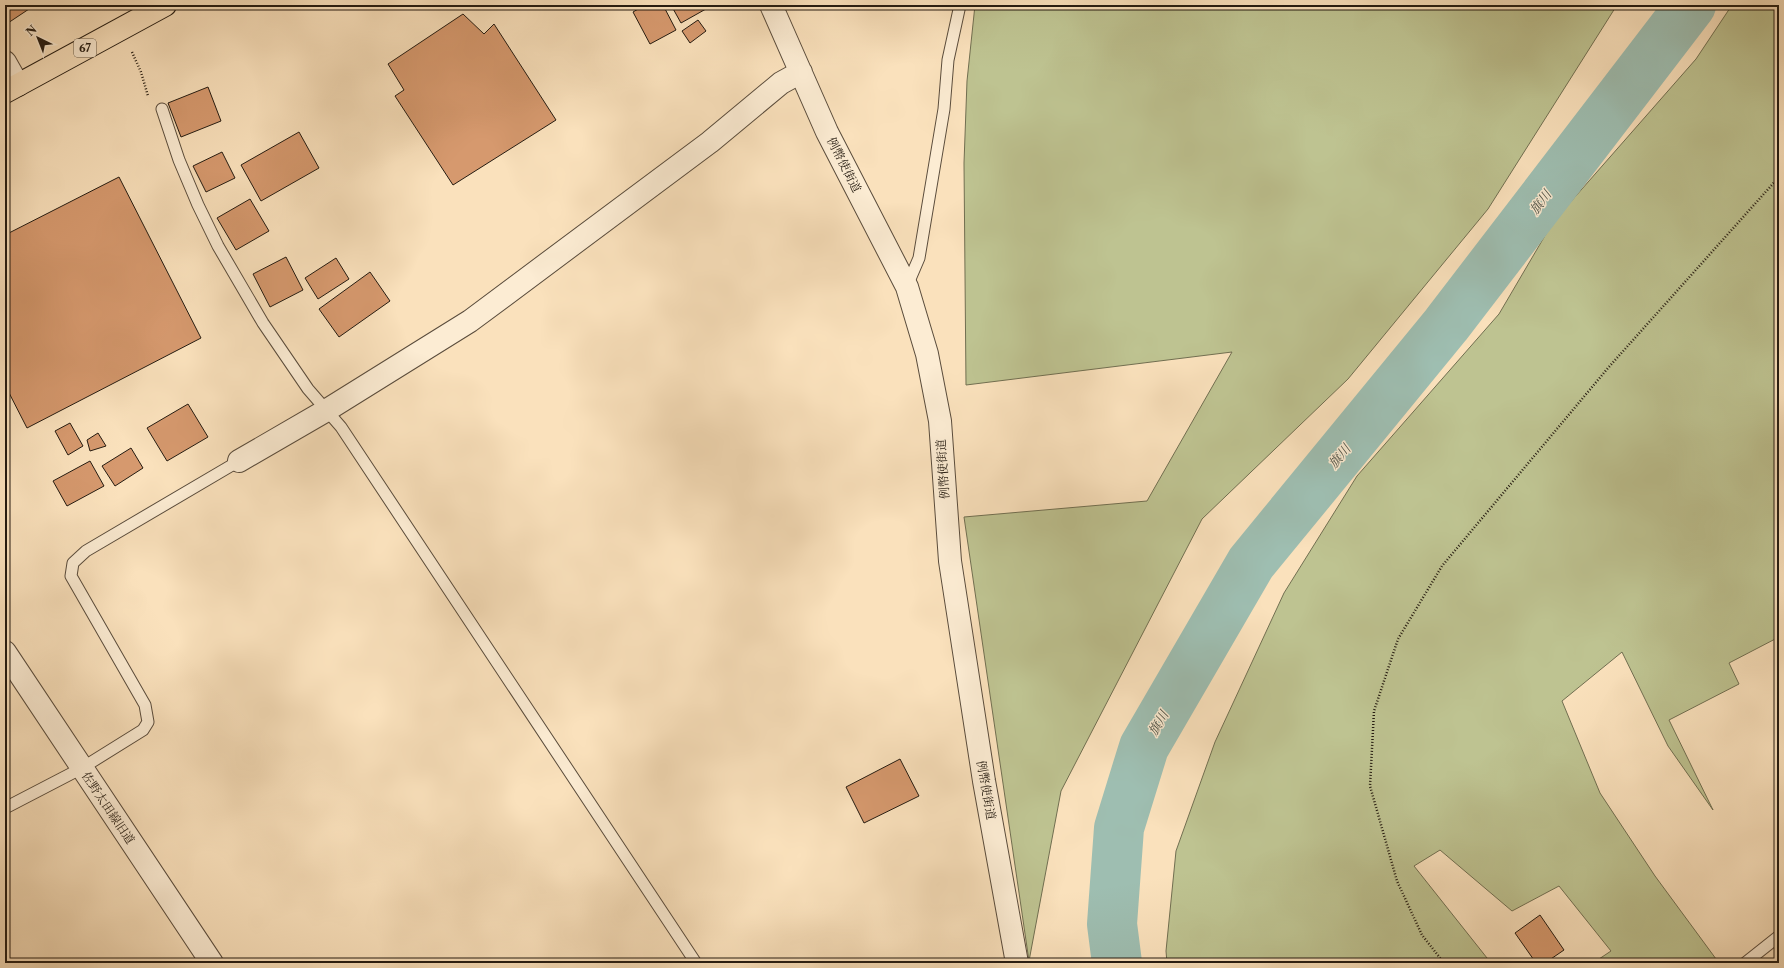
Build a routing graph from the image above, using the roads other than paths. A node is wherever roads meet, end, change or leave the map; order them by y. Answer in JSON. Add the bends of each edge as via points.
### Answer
{"nodes":[{"id":1,"x":166,"y":5,"type":"edge"},
{"id":2,"x":772,"y":5,"type":"edge"},
{"id":3,"x":960,"y":5,"type":"edge"},
{"id":4,"x":5,"y":62,"type":"edge"},
{"id":5,"x":801,"y":72,"type":"junction"},
{"id":6,"x":12,"y":88,"type":"edge"},
{"id":7,"x":162,"y":109,"type":"road end"},
{"id":8,"x":906,"y":287,"type":"junction"},
{"id":9,"x":327,"y":410,"type":"junction"},
{"id":10,"x":239,"y":461,"type":"joint"},
{"id":11,"x":5,"y":652,"type":"edge"},
{"id":12,"x":82,"y":768,"type":"junction"},
{"id":13,"x":5,"y":808,"type":"edge"},
{"id":14,"x":1779,"y":936,"type":"edge"},
{"id":15,"x":212,"y":963,"type":"edge"},
{"id":16,"x":696,"y":963,"type":"edge"},
{"id":17,"x":1017,"y":963,"type":"edge"},
{"id":18,"x":1745,"y":963,"type":"edge"}],
"edges":[{"from":1,"to":6,"type":"main road","number":"67"},
{"from":2,"to":5,"type":"street","name":"例幣使街道"},
{"from":3,"to":8,"type":"lane","via":[[948,60],[944,109],[919,258]]},
{"from":4,"to":6,"type":"street"},
{"from":5,"to":8,"type":"street","name":"例幣使街道","via":[[827,132]]},
{"from":5,"to":9,"type":"street","via":[[781,83],[710,142],[470,321]]},
{"from":7,"to":9,"type":"lane","via":[[182,166],[218,246],[263,322],[308,389]]},
{"from":8,"to":17,"type":"street","name":"例幣使街道","via":[[927,354],[940,421],[950,561],[984,781]]},
{"from":9,"to":10,"type":"street"},
{"from":9,"to":16,"type":"lane","via":[[341,427]]},
{"from":10,"to":12,"type":"lane","via":[[86,551],[73,563],[71,576],[145,705],[148,722],[143,730]]},
{"from":11,"to":12,"type":"street","name":"佐野太田線旧道"},
{"from":12,"to":13,"type":"lane"},
{"from":12,"to":15,"type":"street","name":"佐野太田線旧道"},
{"from":14,"to":18,"type":"lane"}]}
